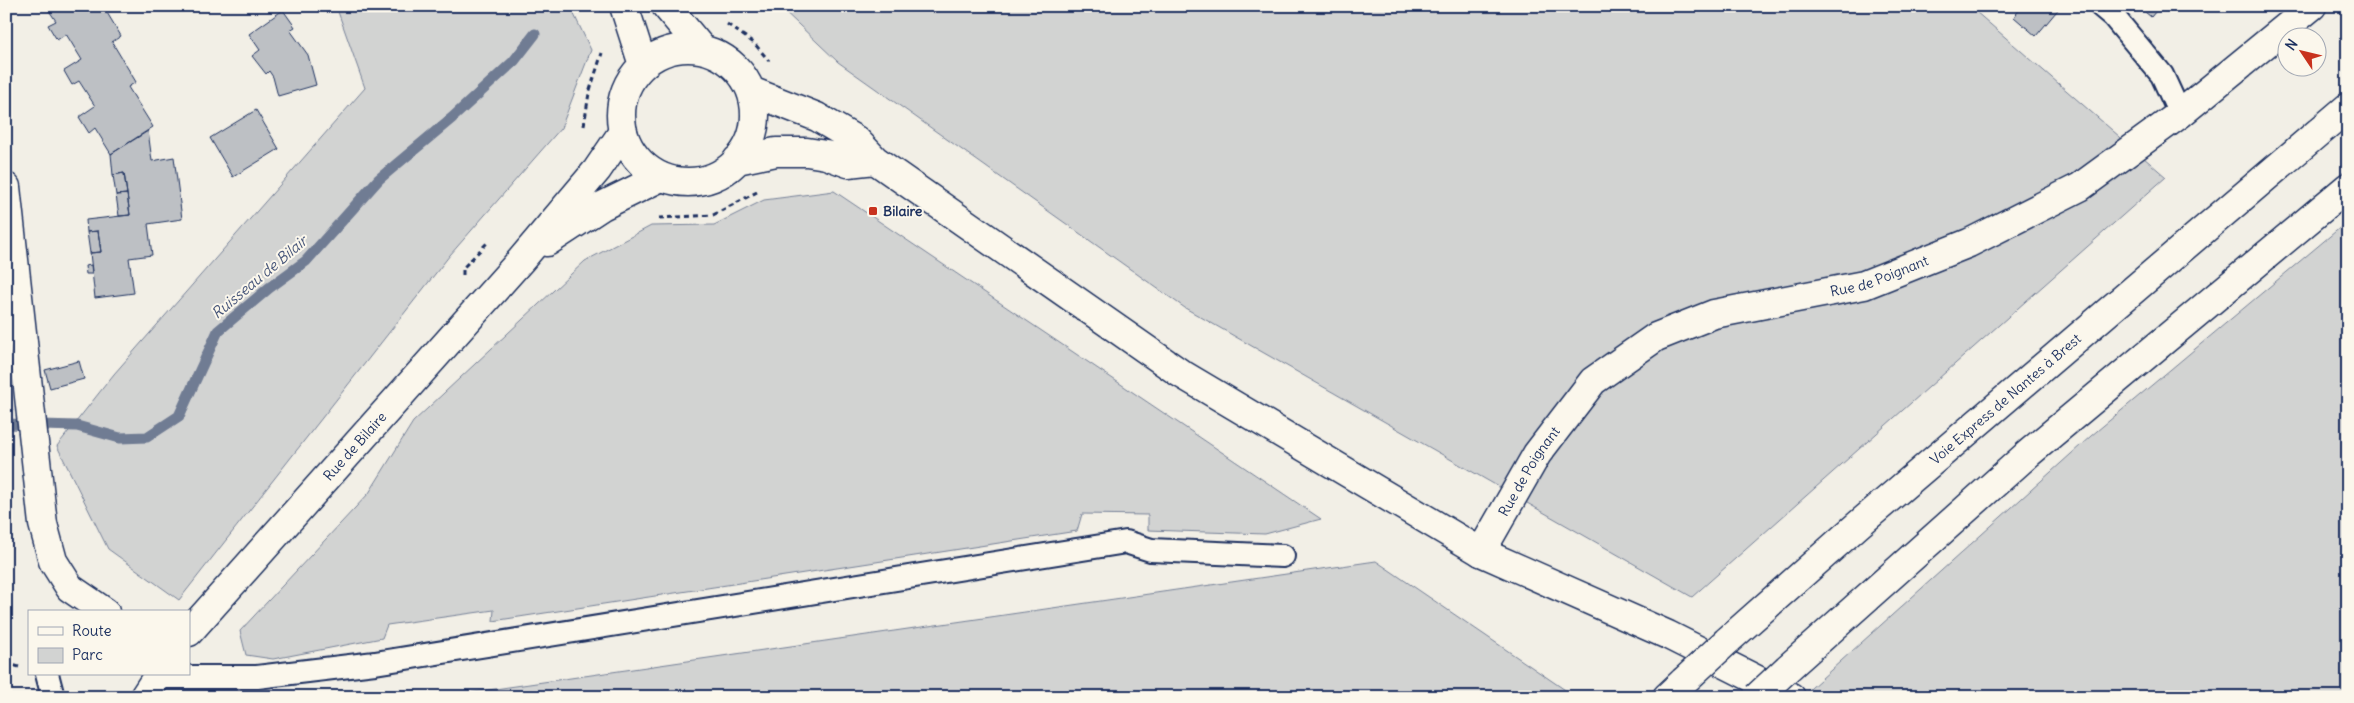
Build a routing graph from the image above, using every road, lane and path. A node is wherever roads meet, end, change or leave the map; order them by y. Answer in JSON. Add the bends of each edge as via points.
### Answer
{"nodes":[{"id":1,"x":624,"y":6,"type":"edge"},
{"id":2,"x":666,"y":6,"type":"edge"},
{"id":3,"x":2101,"y":6,"type":"edge"},
{"id":4,"x":2312,"y":6,"type":"edge"},
{"id":5,"x":702,"y":49,"type":"junction"},
{"id":6,"x":603,"y":50,"type":"dead end"},
{"id":7,"x":643,"y":66,"type":"junction"},
{"id":8,"x":751,"y":92,"type":"junction"},
{"id":9,"x":2348,"y":107,"type":"edge"},
{"id":10,"x":2180,"y":114,"type":"junction"},
{"id":11,"x":623,"y":132,"type":"junction"},
{"id":12,"x":581,"y":136,"type":"dead end"},
{"id":13,"x":737,"y":160,"type":"junction"},
{"id":14,"x":875,"y":160,"type":"junction"},
{"id":15,"x":661,"y":176,"type":"junction"},
{"id":16,"x":6,"y":187,"type":"edge"},
{"id":17,"x":2348,"y":187,"type":"edge"},
{"id":18,"x":761,"y":190,"type":"dead end"},
{"id":19,"x":650,"y":218,"type":"dead end"},
{"id":20,"x":490,"y":241,"type":"dead end"},
{"id":21,"x":521,"y":260,"type":"junction"},
{"id":22,"x":463,"y":268,"type":"dead end"},
{"id":23,"x":1480,"y":552,"type":"junction"},
{"id":24,"x":1283,"y":556,"type":"dead end"},
{"id":25,"x":102,"y":610,"type":"edge"},
{"id":26,"x":190,"y":631,"type":"edge"},
{"id":27,"x":48,"y":676,"type":"edge"},
{"id":28,"x":153,"y":683,"type":"edge"},
{"id":29,"x":1675,"y":689,"type":"edge"},
{"id":30,"x":53,"y":697,"type":"edge"},
{"id":31,"x":1757,"y":697,"type":"edge"},
{"id":32,"x":1791,"y":697,"type":"edge"}],
"edges":[{"from":1,"to":7,"type":"main road"},
{"from":2,"to":5,"type":"main road"},
{"from":3,"to":10,"type":"lane","via":[[2162,75]]},
{"from":4,"to":10,"type":"main road","name":"Rue de Poignant"},
{"from":5,"to":7,"type":"main road","via":[[681,48],[661,54]]},
{"from":5,"to":8,"type":"main road","via":[[718,54],[732,64]]},
{"from":6,"to":12,"type":"path","via":[[589,93]]},
{"from":7,"to":11,"type":"main road","via":[[631,79],[624,96]]},
{"from":8,"to":13,"type":"main road","via":[[754,128],[748,145]]},
{"from":8,"to":14,"type":"main road","via":[[817,118],[856,140]]},
{"from":9,"to":29,"type":"main road","name":"Voie Express de Nantes à Brest","bridge":true,"via":[[1874,511]]},
{"from":10,"to":23,"type":"main road","name":"Rue de Poignant","via":[[2080,187],[1969,243],[1864,285],[1714,314],[1656,337],[1593,381],[1537,454]]},
{"from":11,"to":15,"type":"main road","via":[[640,161]]},
{"from":11,"to":21,"type":"main road","name":"Rue de Bilaire","via":[[596,170]]},
{"from":13,"to":14,"type":"main road","via":[[776,152],[807,152],[848,163]]},
{"from":13,"to":15,"type":"main road","via":[[721,173],[702,181],[681,182]]},
{"from":14,"to":23,"type":"main road","via":[[1180,374]]},
{"from":15,"to":21,"type":"main road","name":"Rue de Bilaire","via":[[602,206]]},
{"from":16,"to":25,"type":"main road","via":[[42,524],[53,561],[70,588]]},
{"from":17,"to":31,"type":"main road","bridge":true,"via":[[2029,453]]},
{"from":18,"to":19,"type":"path","via":[[713,215]]},
{"from":20,"to":22,"type":"path"},
{"from":21,"to":26,"type":"main road","name":"Rue de Bilaire"},
{"from":23,"to":32,"type":"main road","via":[[1668,635]]},
{"from":24,"to":28,"type":"lane","via":[[1150,550],[1126,542],[375,663],[261,677]]},
{"from":27,"to":30,"type":"lane"}]}
